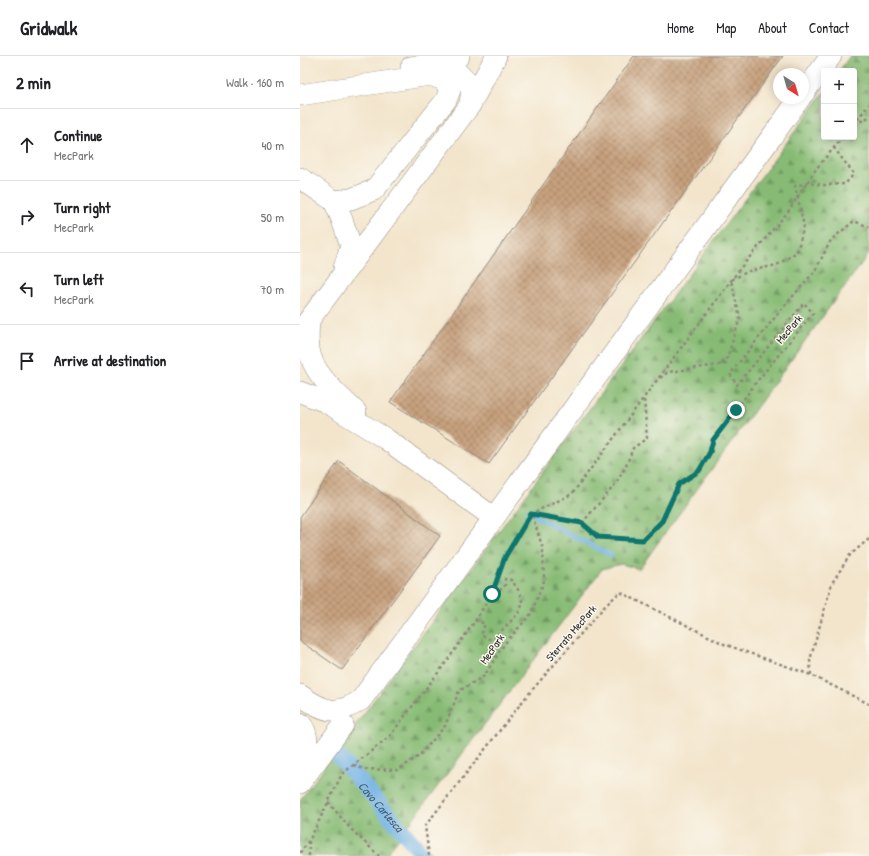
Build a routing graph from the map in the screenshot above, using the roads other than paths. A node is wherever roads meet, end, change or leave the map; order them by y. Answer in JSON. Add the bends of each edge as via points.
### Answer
{"nodes":[{"id":1,"x":496,"y":56,"type":"edge"},
{"id":2,"x":831,"y":56,"type":"edge"},
{"id":3,"x":450,"y":59,"type":"edge"},
{"id":4,"x":300,"y":85,"type":"edge"},
{"id":5,"x":809,"y":86,"type":"edge"},
{"id":6,"x":300,"y":95,"type":"edge"},
{"id":7,"x":796,"y":104,"type":"edge"},
{"id":8,"x":470,"y":105,"type":"junction"},
{"id":9,"x":300,"y":178,"type":"edge"},
{"id":10,"x":334,"y":201,"type":"junction"},
{"id":11,"x":339,"y":280,"type":"junction"},
{"id":12,"x":305,"y":326,"type":"edge"},
{"id":13,"x":300,"y":392,"type":"edge"},
{"id":14,"x":386,"y":439,"type":"junction"},
{"id":15,"x":494,"y":518,"type":"junction"},
{"id":16,"x":300,"y":694,"type":"edge"},
{"id":17,"x":300,"y":724,"type":"edge"},
{"id":18,"x":343,"y":725,"type":"dead end"},
{"id":19,"x":300,"y":777,"type":"edge"},
{"id":20,"x":300,"y":783,"type":"edge"}],
"edges":[{"from":1,"to":8,"type":"lane"},
{"from":2,"to":5,"type":"lane"},
{"from":3,"to":4,"type":"lane"},
{"from":3,"to":8,"type":"lane","via":[[457,72],[472,87]]},
{"from":6,"to":10,"type":"lane","via":[[430,75],[444,80],[450,90],[446,100],[374,190],[351,199]]},
{"from":7,"to":15,"type":"lane"},
{"from":8,"to":11,"type":"lane"},
{"from":9,"to":10,"type":"lane"},
{"from":10,"to":11,"type":"lane","via":[[352,246]]},
{"from":11,"to":12,"type":"lane"},
{"from":12,"to":14,"type":"lane","via":[[311,358],[322,376]]},
{"from":13,"to":14,"type":"lane","via":[[326,402]]},
{"from":14,"to":15,"type":"lane"},
{"from":15,"to":16,"type":"lane","via":[[361,700],[350,708],[335,711],[318,708]]},
{"from":17,"to":19,"type":"lane","via":[[308,739]]},
{"from":18,"to":20,"type":"lane"}]}
